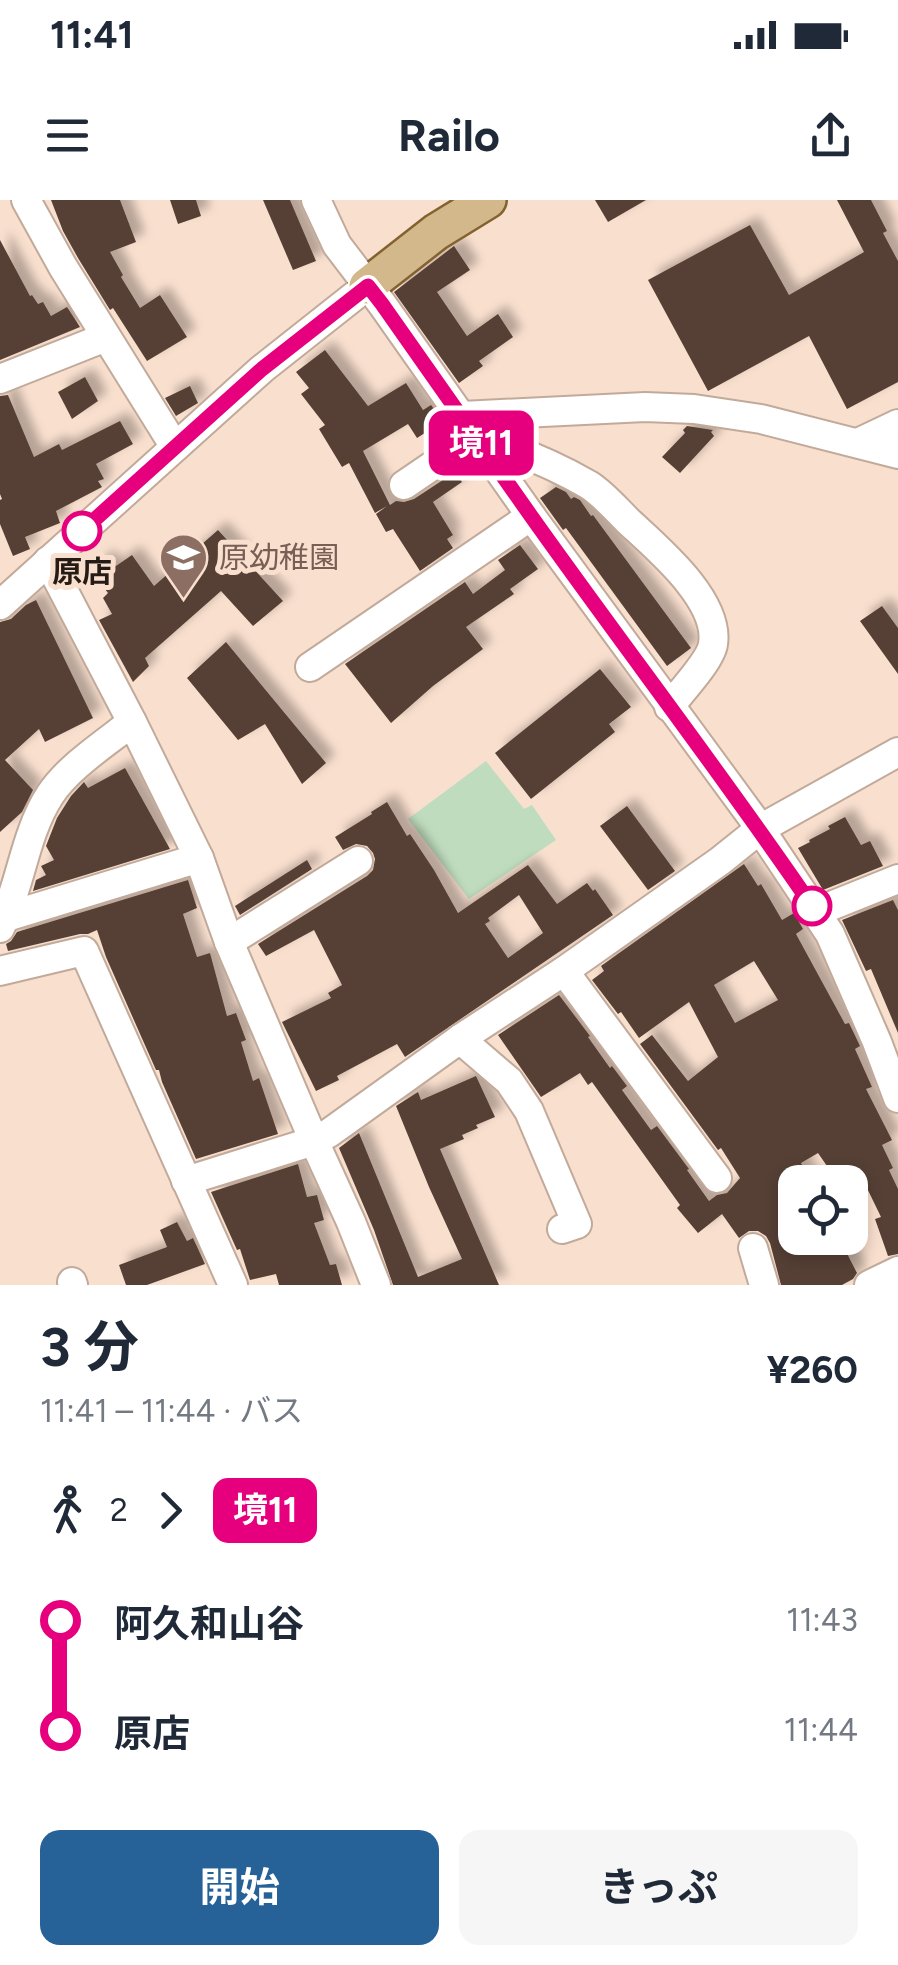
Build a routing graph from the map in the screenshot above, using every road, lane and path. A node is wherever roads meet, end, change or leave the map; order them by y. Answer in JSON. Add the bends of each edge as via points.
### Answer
{"nodes":[{"id":1,"x":26,"y":200,"type":"edge"},
{"id":2,"x":316,"y":200,"type":"edge"},
{"id":3,"x":488,"y":200,"type":"edge"},
{"id":4,"x":368,"y":286,"type":"junction"},
{"id":5,"x":106,"y":338,"type":"junction"},
{"id":6,"x":0,"y":379,"type":"edge"},
{"id":7,"x":898,"y":424,"type":"edge"},
{"id":8,"x":469,"y":426,"type":"junction"},
{"id":9,"x":858,"y":444,"type":"junction"},
{"id":10,"x":174,"y":447,"type":"junction"},
{"id":11,"x":898,"y":454,"type":"edge"},
{"id":12,"x":404,"y":485,"type":"dead end"},
{"id":13,"x":531,"y":516,"type":"junction"},
{"id":14,"x":48,"y":561,"type":"junction"},
{"id":15,"x":0,"y":605,"type":"edge"},
{"id":16,"x":310,"y":667,"type":"dead end"},
{"id":17,"x":669,"y":706,"type":"junction"},
{"id":18,"x":132,"y":722,"type":"junction"},
{"id":19,"x":898,"y":752,"type":"edge"},
{"id":20,"x":760,"y":830,"type":"junction"},
{"id":21,"x":199,"y":858,"type":"junction"},
{"id":22,"x":358,"y":861,"type":"dead end"},
{"id":23,"x":898,"y":879,"type":"edge"},
{"id":24,"x":816,"y":912,"type":"junction"},
{"id":25,"x":3,"y":923,"type":"edge"},
{"id":26,"x":229,"y":942,"type":"junction"},
{"id":27,"x":564,"y":970,"type":"junction"},
{"id":28,"x":0,"y":971,"type":"edge"},
{"id":29,"x":460,"y":1039,"type":"junction"},
{"id":30,"x":898,"y":1098,"type":"edge"},
{"id":31,"x":314,"y":1141,"type":"junction"},
{"id":32,"x":717,"y":1178,"type":"dead end"},
{"id":33,"x":186,"y":1180,"type":"junction"},
{"id":34,"x":580,"y":1224,"type":"dead end"},
{"id":35,"x":752,"y":1248,"type":"dead end"},
{"id":36,"x":898,"y":1271,"type":"edge"},
{"id":37,"x":233,"y":1285,"type":"edge"},
{"id":38,"x":376,"y":1285,"type":"edge"},
{"id":39,"x":764,"y":1285,"type":"edge"},
{"id":40,"x":869,"y":1285,"type":"edge"}],
"edges":[{"from":1,"to":5,"type":"street"},
{"from":2,"to":4,"type":"street","via":[[336,246]]},
{"from":3,"to":4,"type":"main road"},
{"from":4,"to":8,"type":"street"},
{"from":4,"to":10,"type":"street"},
{"from":5,"to":6,"type":"street"},
{"from":5,"to":10,"type":"street"},
{"from":7,"to":9,"type":"street"},
{"from":8,"to":9,"type":"street","via":[[645,406],[761,418]]},
{"from":8,"to":12,"type":"street"},
{"from":8,"to":13,"type":"street"},
{"from":8,"to":17,"type":"street","via":[[593,488],[681,571],[704,607],[713,645]]},
{"from":9,"to":11,"type":"street"},
{"from":10,"to":14,"type":"street"},
{"from":13,"to":16,"type":"street"},
{"from":13,"to":17,"type":"street"},
{"from":14,"to":15,"type":"street"},
{"from":14,"to":18,"type":"street"},
{"from":17,"to":20,"type":"street"},
{"from":18,"to":21,"type":"street"},
{"from":18,"to":25,"type":"street","via":[[52,792]]},
{"from":19,"to":20,"type":"street"},
{"from":20,"to":24,"type":"street"},
{"from":20,"to":27,"type":"street"},
{"from":21,"to":25,"type":"street"},
{"from":21,"to":26,"type":"street"},
{"from":22,"to":26,"type":"street"},
{"from":23,"to":24,"type":"street"},
{"from":24,"to":30,"type":"street"},
{"from":26,"to":31,"type":"street"},
{"from":27,"to":29,"type":"street"},
{"from":27,"to":32,"type":"street"},
{"from":28,"to":33,"type":"street","via":[[84,951]]},
{"from":29,"to":31,"type":"street"},
{"from":29,"to":34,"type":"street","via":[[509,1081],[530,1111]]},
{"from":31,"to":33,"type":"street"},
{"from":31,"to":38,"type":"street"},
{"from":33,"to":37,"type":"street"},
{"from":35,"to":39,"type":"street"},
{"from":36,"to":40,"type":"street"}]}
